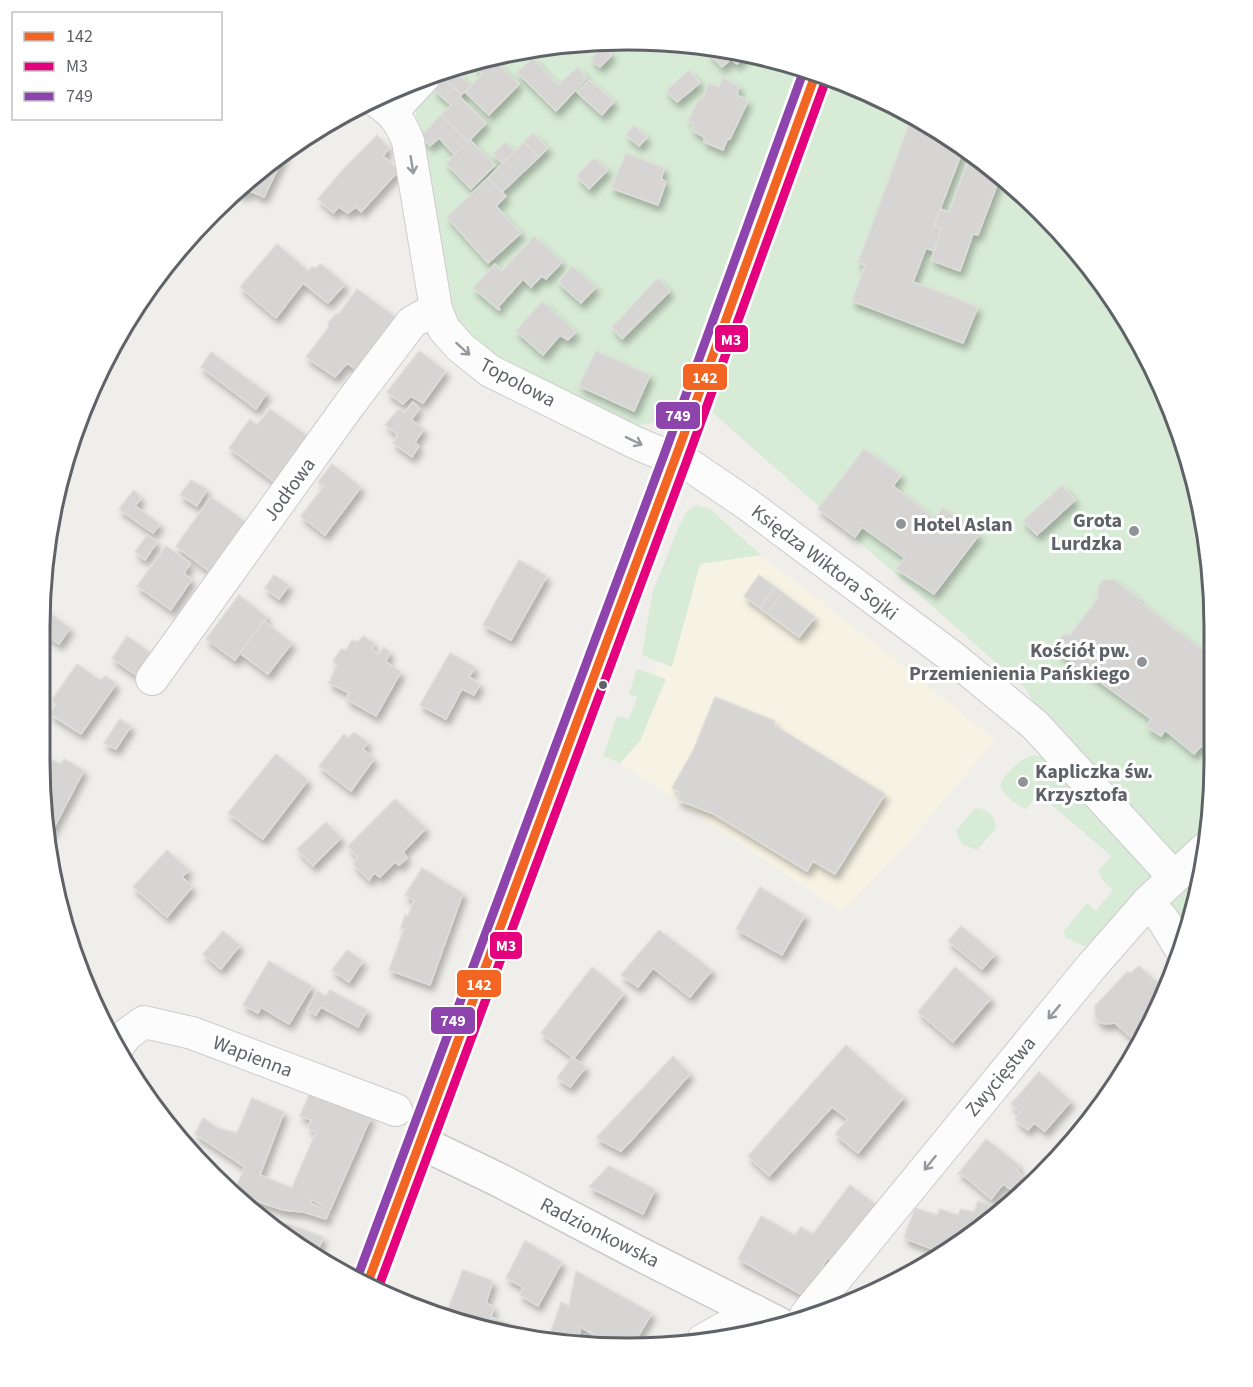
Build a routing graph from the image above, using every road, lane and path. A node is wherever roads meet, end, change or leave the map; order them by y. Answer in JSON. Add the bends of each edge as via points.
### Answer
{"nodes":[{"id":1,"x":813,"y":80,"type":"edge"},
{"id":2,"x":382,"y":105,"type":"edge"},
{"id":3,"x":436,"y":309,"type":"junction"},
{"id":4,"x":675,"y":459,"type":"junction"},
{"id":5,"x":152,"y":679,"type":"dead end"},
{"id":6,"x":1195,"y":858,"type":"edge"},
{"id":7,"x":1174,"y":877,"type":"junction"},
{"id":8,"x":1148,"y":902,"type":"junction"},
{"id":9,"x":1175,"y":939,"type":"edge"},
{"id":10,"x":122,"y":1040,"type":"edge"},
{"id":11,"x":396,"y":1110,"type":"dead end"},
{"id":12,"x":420,"y":1142,"type":"junction"},
{"id":13,"x":370,"y":1277,"type":"edge"},
{"id":14,"x":813,"y":1307,"type":"edge"},
{"id":15,"x":767,"y":1317,"type":"edge"},
{"id":16,"x":746,"y":1324,"type":"edge"}],
"edges":[{"from":1,"to":4,"type":"highway"},
{"from":2,"to":3,"type":"street","name":"Topolowa","one_way":true,"via":[[402,126],[408,141]]},
{"from":3,"to":4,"type":"street","name":"Topolowa","one_way":true,"via":[[444,329],[490,370]]},
{"from":3,"to":5,"type":"street","name":"Jodłowa","via":[[412,322],[405,331]]},
{"from":4,"to":7,"type":"street","name":"Księdza Wiktora Sojki","via":[[756,510],[951,656],[1035,725]]},
{"from":4,"to":12,"type":"highway"},
{"from":6,"to":7,"type":"street","name":"Zwycięstwa"},
{"from":7,"to":8,"type":"street","name":"Zwycięstwa"},
{"from":8,"to":9,"type":"street"},
{"from":8,"to":14,"type":"street","name":"Zwycięstwa","one_way":true},
{"from":10,"to":11,"type":"street","name":"Wapienna","via":[[144,1022],[192,1033]]},
{"from":12,"to":13,"type":"highway"},
{"from":12,"to":15,"type":"street","name":"Radzionkowska"},
{"from":15,"to":16,"type":"street"}]}
